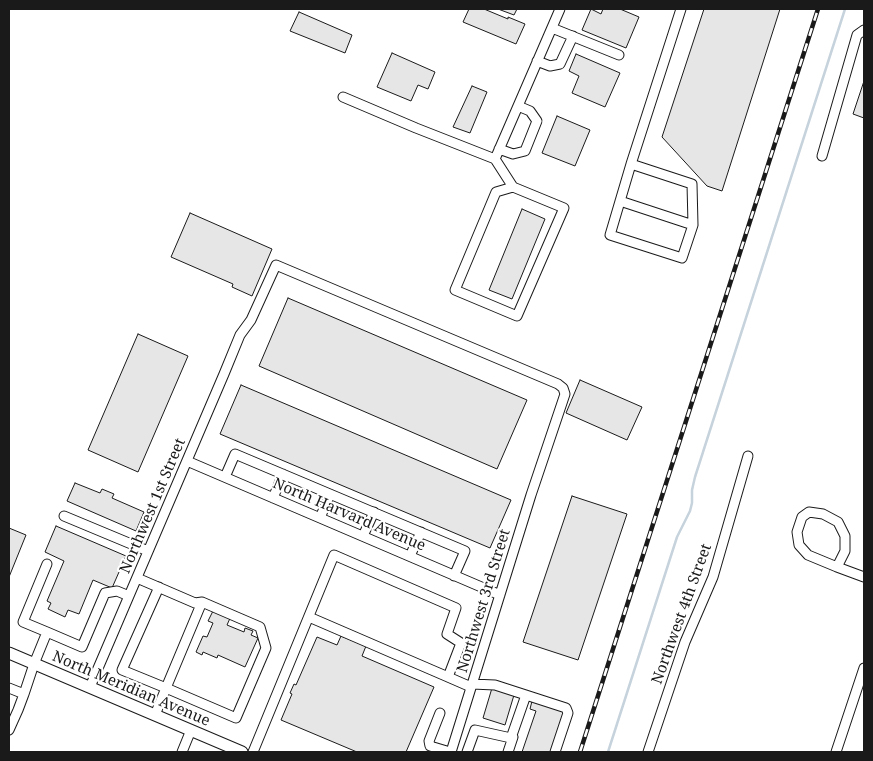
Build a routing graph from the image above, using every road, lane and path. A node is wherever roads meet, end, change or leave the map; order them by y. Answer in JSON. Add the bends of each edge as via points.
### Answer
{"nodes":[{"id":1,"x":560,"y":9,"type":"edge"},
{"id":2,"x":681,"y":9,"type":"edge"},
{"id":3,"x":552,"y":28,"type":"junction"},
{"id":4,"x":864,"y":30,"type":"edge"},
{"id":5,"x":573,"y":36,"type":"junction"},
{"id":6,"x":620,"y":55,"type":"dead end"},
{"id":7,"x":537,"y":62,"type":"junction"},
{"id":8,"x":343,"y":97,"type":"dead end"},
{"id":9,"x":518,"y":106,"type":"junction"},
{"id":10,"x":499,"y":149,"type":"junction"},
{"id":11,"x":822,"y":156,"type":"dead end"},
{"id":12,"x":495,"y":159,"type":"junction"},
{"id":13,"x":631,"y":164,"type":"junction"},
{"id":14,"x":513,"y":187,"type":"junction"},
{"id":15,"x":620,"y":200,"type":"junction"},
{"id":16,"x":693,"y":225,"type":"junction"},
{"id":17,"x":748,"y":456,"type":"dead end"},
{"id":18,"x":543,"y":459,"type":"joint"},
{"id":19,"x":187,"y":461,"type":"junction"},
{"id":20,"x":283,"y":474,"type":"junction"},
{"id":21,"x":225,"y":477,"type":"junction"},
{"id":22,"x":330,"y":494,"type":"junction"},
{"id":23,"x":273,"y":498,"type":"junction"},
{"id":24,"x":374,"y":512,"type":"junction"},
{"id":25,"x":64,"y":516,"type":"dead end"},
{"id":26,"x":320,"y":518,"type":"junction"},
{"id":27,"x":421,"y":532,"type":"junction"},
{"id":28,"x":363,"y":536,"type":"junction"},
{"id":29,"x":148,"y":551,"type":"junction"},
{"id":30,"x":410,"y":556,"type":"junction"},
{"id":31,"x":47,"y":564,"type":"dead end"},
{"id":32,"x":837,"y":567,"type":"junction"},
{"id":33,"x":454,"y":576,"type":"junction"},
{"id":34,"x":864,"y":577,"type":"edge"},
{"id":35,"x":137,"y":578,"type":"junction"},
{"id":36,"x":159,"y":587,"type":"junction"},
{"id":37,"x":500,"y":595,"type":"junction"},
{"id":38,"x":129,"y":596,"type":"junction"},
{"id":39,"x":202,"y":602,"type":"junction"},
{"id":40,"x":309,"y":617,"type":"junction"},
{"id":41,"x":48,"y":632,"type":"junction"},
{"id":42,"x":9,"y":653,"type":"edge"},
{"id":43,"x":34,"y":664,"type":"junction"},
{"id":44,"x":864,"y":668,"type":"edge"},
{"id":45,"x":448,"y":677,"type":"junction"},
{"id":46,"x":472,"y":685,"type":"junction"},
{"id":47,"x":90,"y":687,"type":"junction"},
{"id":48,"x":9,"y":688,"type":"edge"},
{"id":49,"x":166,"y":688,"type":"junction"},
{"id":50,"x":24,"y":694,"type":"junction"},
{"id":51,"x":526,"y":695,"type":"junction"},
{"id":52,"x":440,"y":713,"type":"dead end"},
{"id":53,"x":155,"y":715,"type":"junction"},
{"id":54,"x":9,"y":730,"type":"edge"},
{"id":55,"x":191,"y":730,"type":"junction"},
{"id":56,"x":512,"y":737,"type":"junction"},
{"id":57,"x":182,"y":752,"type":"edge"},
{"id":58,"x":242,"y":752,"type":"edge"},
{"id":59,"x":253,"y":752,"type":"edge"},
{"id":60,"x":450,"y":752,"type":"edge"},
{"id":61,"x":467,"y":752,"type":"edge"},
{"id":62,"x":508,"y":752,"type":"edge"},
{"id":63,"x":555,"y":752,"type":"edge"},
{"id":64,"x":648,"y":752,"type":"edge"},
{"id":65,"x":836,"y":752,"type":"edge"}],
"edges":[{"from":1,"to":3,"type":"street"},
{"from":2,"to":13,"type":"street"},
{"from":3,"to":5,"type":"street"},
{"from":3,"to":7,"type":"street"},
{"from":4,"to":11,"type":"street","via":[[857,35]]},
{"from":5,"to":6,"type":"street"},
{"from":5,"to":7,"type":"street","via":[[560,64],[550,66]]},
{"from":7,"to":9,"type":"street"},
{"from":8,"to":12,"type":"street"},
{"from":9,"to":10,"type":"street"},
{"from":9,"to":10,"type":"street","via":[[530,111],[537,122],[525,151],[513,154]]},
{"from":10,"to":12,"type":"street"},
{"from":12,"to":14,"type":"street"},
{"from":13,"to":15,"type":"street"},
{"from":13,"to":16,"type":"street","via":[[692,184]]},
{"from":14,"to":14,"type":"street","via":[[564,208],[517,316],[456,290],[496,192]]},
{"from":15,"to":16,"type":"street"},
{"from":15,"to":16,"type":"street","via":[[610,235],[682,258]]},
{"from":17,"to":64,"type":"street","name":"Northwest 4th Street","via":[[713,577],[684,642]]},
{"from":18,"to":19,"type":"street","name":"Northwest 1st Street","via":[[565,394],[558,384],[276,265],[251,320],[240,335]]},
{"from":18,"to":37,"type":"street","name":"Northwest 3rd Street"},
{"from":19,"to":21,"type":"street","name":"North Harvard Avenue"},
{"from":19,"to":29,"type":"street","name":"Northwest 1st Street"},
{"from":20,"to":21,"type":"street","via":[[235,454]]},
{"from":20,"to":22,"type":"street"},
{"from":20,"to":23,"type":"street"},
{"from":21,"to":23,"type":"street","name":"North Harvard Avenue"},
{"from":22,"to":24,"type":"street"},
{"from":22,"to":26,"type":"street"},
{"from":23,"to":26,"type":"street","name":"North Harvard Avenue"},
{"from":24,"to":27,"type":"street"},
{"from":24,"to":28,"type":"street"},
{"from":25,"to":29,"type":"street"},
{"from":26,"to":28,"type":"street","name":"North Harvard Avenue"},
{"from":27,"to":30,"type":"street"},
{"from":27,"to":33,"type":"street","via":[[465,550]]},
{"from":28,"to":30,"type":"street","name":"North Harvard Avenue"},
{"from":29,"to":35,"type":"street","name":"Northwest 1st Street"},
{"from":30,"to":33,"type":"street","name":"North Harvard Avenue"},
{"from":31,"to":41,"type":"street","via":[[23,622]]},
{"from":32,"to":32,"type":"street","via":[[808,555],[799,545],[802,517],[809,512],[823,514],[838,522],[845,536],[845,551]]},
{"from":32,"to":34,"type":"street"},
{"from":33,"to":37,"type":"street","name":"North Harvard Avenue"},
{"from":35,"to":36,"type":"street"},
{"from":35,"to":38,"type":"street","name":"Northwest 1st Street"},
{"from":36,"to":39,"type":"street","via":[[194,603]]},
{"from":36,"to":49,"type":"street","via":[[122,670]]},
{"from":37,"to":46,"type":"street","name":"Northwest 3rd Street"},
{"from":38,"to":41,"type":"street","via":[[117,591],[104,593],[82,646]]},
{"from":38,"to":47,"type":"street","name":"Northwest 1st Street"},
{"from":39,"to":49,"type":"street"},
{"from":39,"to":49,"type":"street","via":[[260,627],[266,648],[236,718]]},
{"from":40,"to":45,"type":"street"},
{"from":40,"to":45,"type":"street","via":[[334,555],[456,608],[447,634],[461,643]]},
{"from":40,"to":59,"type":"street"},
{"from":41,"to":43,"type":"street"},
{"from":42,"to":43,"type":"main road","name":"North Meridian Avenue"},
{"from":43,"to":47,"type":"main road","name":"North Meridian Avenue"},
{"from":43,"to":50,"type":"street"},
{"from":44,"to":65,"type":"street"},
{"from":45,"to":46,"type":"street"},
{"from":46,"to":51,"type":"street","via":[[495,685]]},
{"from":46,"to":60,"type":"street","name":"Northwest 3rd Street"},
{"from":47,"to":53,"type":"main road","name":"North Meridian Avenue"},
{"from":48,"to":50,"type":"street"},
{"from":49,"to":53,"type":"street"},
{"from":50,"to":54,"type":"street"},
{"from":51,"to":56,"type":"street"},
{"from":51,"to":63,"type":"street","via":[[568,710]]},
{"from":52,"to":60,"type":"street","via":[[430,746]]},
{"from":53,"to":55,"type":"main road","name":"North Meridian Avenue"},
{"from":55,"to":57,"type":"street"},
{"from":55,"to":58,"type":"main road","name":"North Meridian Avenue"},
{"from":56,"to":61,"type":"street","via":[[475,730]]},
{"from":56,"to":62,"type":"street"}]}
